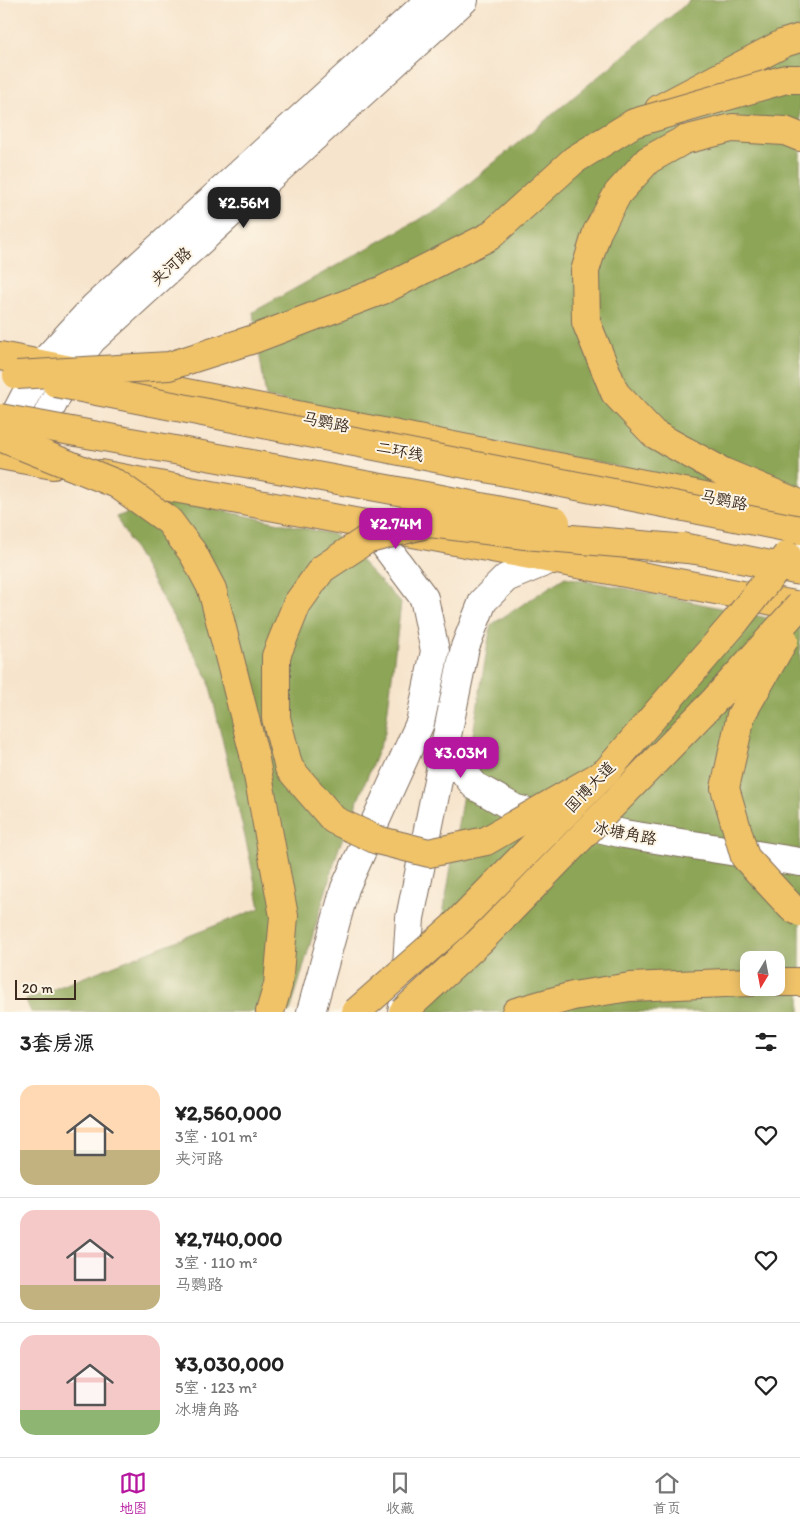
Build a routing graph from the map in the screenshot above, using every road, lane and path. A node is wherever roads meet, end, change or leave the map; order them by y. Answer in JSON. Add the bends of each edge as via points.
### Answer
{"nodes":[{"id":1,"x":430,"y":0,"type":"edge"},
{"id":2,"x":464,"y":0,"type":"edge"},
{"id":3,"x":800,"y":38,"type":"edge"},
{"id":4,"x":800,"y":79,"type":"edge"},
{"id":5,"x":634,"y":123,"type":"junction"},
{"id":6,"x":800,"y":137,"type":"edge"},
{"id":7,"x":15,"y":367,"type":"edge"},
{"id":8,"x":70,"y":370,"type":"junction"},
{"id":9,"x":0,"y":418,"type":"edge"},
{"id":10,"x":0,"y":437,"type":"edge"},
{"id":11,"x":0,"y":444,"type":"edge"},
{"id":12,"x":12,"y":458,"type":"edge"},
{"id":13,"x":800,"y":504,"type":"edge"},
{"id":14,"x":800,"y":515,"type":"edge"},
{"id":15,"x":369,"y":524,"type":"junction"},
{"id":16,"x":800,"y":530,"type":"edge"},
{"id":17,"x":800,"y":538,"type":"edge"},
{"id":18,"x":699,"y":550,"type":"junction"},
{"id":19,"x":552,"y":559,"type":"junction"},
{"id":20,"x":800,"y":571,"type":"edge"},
{"id":21,"x":800,"y":606,"type":"edge"},
{"id":22,"x":800,"y":612,"type":"edge"},
{"id":23,"x":445,"y":748,"type":"junction"},
{"id":24,"x":606,"y":772,"type":"junction"},
{"id":25,"x":800,"y":862,"type":"edge"},
{"id":26,"x":800,"y":912,"type":"edge"},
{"id":27,"x":740,"y":982,"type":"edge"},
{"id":28,"x":785,"y":982,"type":"edge"},
{"id":29,"x":800,"y":982,"type":"edge"},
{"id":30,"x":270,"y":1012,"type":"edge"},
{"id":31,"x":311,"y":1012,"type":"edge"},
{"id":32,"x":356,"y":1012,"type":"edge"},
{"id":33,"x":402,"y":1012,"type":"edge"},
{"id":34,"x":516,"y":1012,"type":"edge"}],
"edges":[{"from":1,"to":7,"type":"street","name":"夹河路","via":[[95,306]]},
{"from":2,"to":8,"type":"street","name":"夹河路","via":[[92,340]]},
{"from":3,"to":5,"type":"main road","bridge":true,"via":[[784,43]]},
{"from":4,"to":5,"type":"main road","bridge":true,"via":[[786,79]]},
{"from":5,"to":7,"type":"main road","bridge":true,"via":[[574,160],[490,236],[383,290],[254,339],[170,366]]},
{"from":6,"to":13,"type":"main road","via":[[785,131],[732,128],[684,140],[648,160],[618,193],[597,232],[585,271],[586,322],[615,393],[654,434],[723,472]]},
{"from":7,"to":8,"type":"main road","name":"马鹦路"},
{"from":7,"to":11,"type":"street","name":"夹河路"},
{"from":7,"to":16,"type":"main road","name":"二环线","bridge":true},
{"from":8,"to":12,"type":"street","name":"夹河路"},
{"from":8,"to":14,"type":"main road","name":"马鹦路"},
{"from":9,"to":18,"type":"main road","bridge":true},
{"from":10,"to":30,"type":"main road","bridge":true,"via":[[117,484],[169,521],[193,553],[212,589],[254,754],[284,916],[278,985]]},
{"from":12,"to":15,"type":"main road"},
{"from":15,"to":19,"type":"main road"},
{"from":15,"to":31,"type":"street","via":[[424,598],[434,651],[420,724],[345,888]]},
{"from":17,"to":24,"type":"main road","name":"国博大道","bridge":true,"via":[[736,621]]},
{"from":18,"to":20,"type":"main road","bridge":true},
{"from":18,"to":24,"type":"main road","bridge":true,"via":[[430,523],[366,540],[322,569],[297,604],[276,656],[276,718],[289,768],[334,820],[377,840],[430,853],[486,841]]},
{"from":19,"to":21,"type":"main road"},
{"from":19,"to":23,"type":"street","via":[[506,578],[482,601],[465,647]]},
{"from":21,"to":33,"type":"main road","name":"国博大道","bridge":true,"via":[[713,702],[487,934]]},
{"from":22,"to":26,"type":"main road","bridge":true,"via":[[741,715],[725,788],[745,857],[792,908]]},
{"from":23,"to":25,"type":"street","name":"冰塘角路","via":[[475,786],[516,809],[624,834]]},
{"from":23,"to":33,"type":"street","via":[[410,918]]},
{"from":24,"to":32,"type":"main road","name":"国博大道","bridge":true,"via":[[453,927]]},
{"from":27,"to":34,"type":"main road","via":[[630,987],[573,996]]},
{"from":28,"to":29,"type":"main road"}]}
